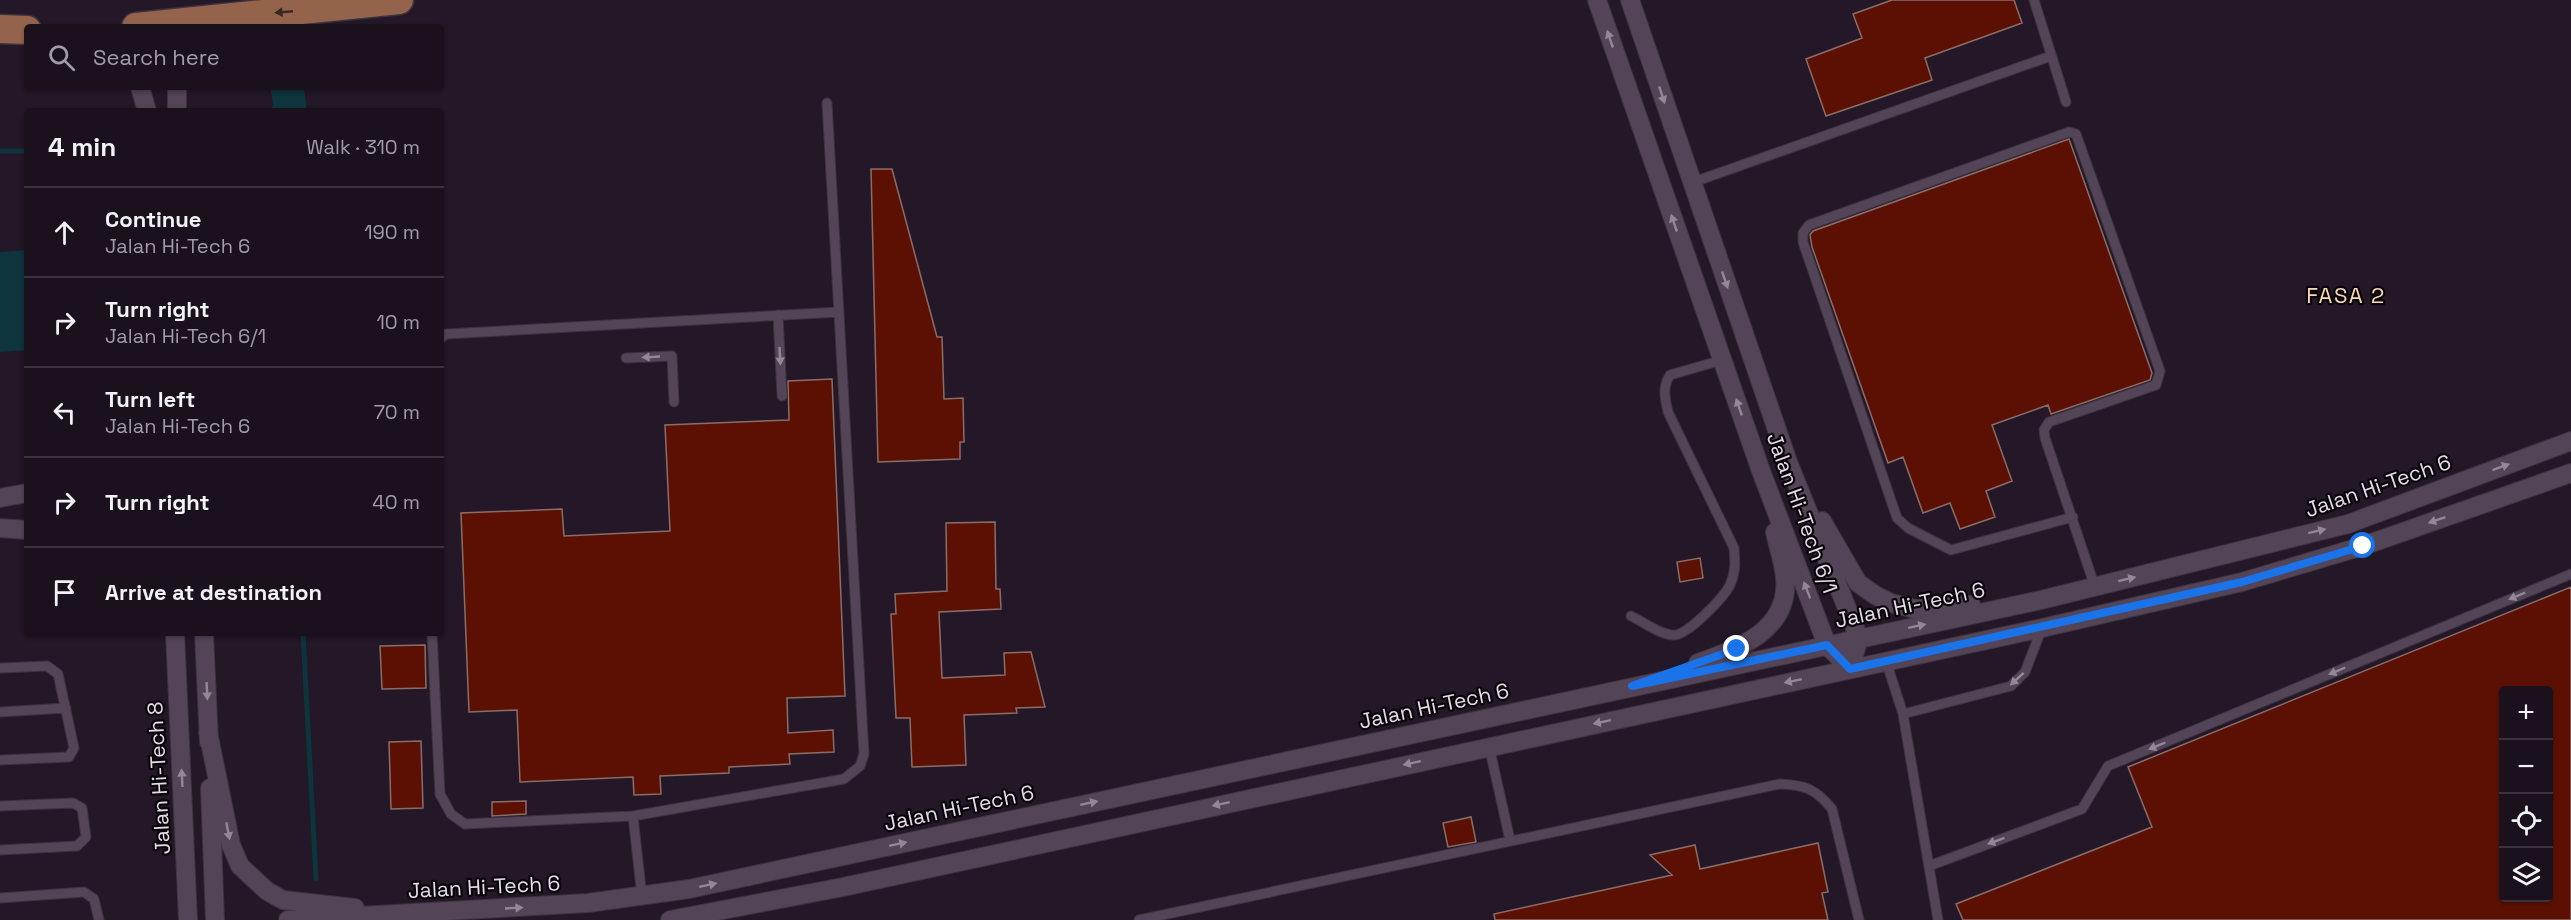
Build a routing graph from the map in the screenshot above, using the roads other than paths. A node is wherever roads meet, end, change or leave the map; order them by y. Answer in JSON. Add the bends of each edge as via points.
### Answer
{"nodes":[{"id":1,"x":399,"y":0,"type":"edge"},
{"id":2,"x":1597,"y":0,"type":"edge"},
{"id":3,"x":1630,"y":0,"type":"edge"},
{"id":4,"x":2034,"y":0,"type":"edge"},
{"id":5,"x":202,"y":24,"type":"edge"},
{"id":6,"x":0,"y":29,"type":"edge"},
{"id":7,"x":24,"y":30,"type":"edge"},
{"id":8,"x":2051,"y":56,"type":"junction"},
{"id":9,"x":141,"y":90,"type":"edge"},
{"id":10,"x":177,"y":90,"type":"edge"},
{"id":11,"x":2066,"y":102,"type":"dead end"},
{"id":12,"x":827,"y":103,"type":"dead end"},
{"id":13,"x":146,"y":108,"type":"edge"},
{"id":14,"x":177,"y":108,"type":"edge"},
{"id":15,"x":1691,"y":183,"type":"junction"},
{"id":16,"x":838,"y":312,"type":"junction"},
{"id":17,"x":778,"y":315,"type":"junction"},
{"id":18,"x":444,"y":336,"type":"edge"},
{"id":19,"x":626,"y":358,"type":"dead end"},
{"id":20,"x":1722,"y":360,"type":"junction"},
{"id":21,"x":782,"y":396,"type":"dead end"},
{"id":22,"x":674,"y":402,"type":"dead end"},
{"id":23,"x":2571,"y":441,"type":"edge"},
{"id":24,"x":1788,"y":462,"type":"junction"},
{"id":25,"x":1761,"y":471,"type":"junction"},
{"id":26,"x":2571,"y":473,"type":"edge"},
{"id":27,"x":24,"y":494,"type":"edge"},
{"id":28,"x":0,"y":499,"type":"edge"},
{"id":29,"x":24,"y":499,"type":"edge"},
{"id":30,"x":2073,"y":517,"type":"junction"},
{"id":31,"x":24,"y":525,"type":"edge"},
{"id":32,"x":0,"y":527,"type":"edge"},
{"id":33,"x":24,"y":530,"type":"edge"},
{"id":34,"x":2571,"y":574,"type":"edge"},
{"id":35,"x":2095,"y":587,"type":"junction"},
{"id":36,"x":2041,"y":600,"type":"junction"},
{"id":37,"x":1631,"y":616,"type":"dead end"},
{"id":38,"x":2042,"y":628,"type":"junction"},
{"id":39,"x":165,"y":636,"type":"edge"},
{"id":40,"x":175,"y":636,"type":"edge"},
{"id":41,"x":204,"y":636,"type":"edge"},
{"id":42,"x":432,"y":636,"type":"edge"},
{"id":43,"x":1859,"y":638,"type":"junction"},
{"id":44,"x":1827,"y":645,"type":"junction"},
{"id":45,"x":1886,"y":660,"type":"junction"},
{"id":46,"x":0,"y":668,"type":"edge"},
{"id":47,"x":1850,"y":669,"type":"junction"},
{"id":48,"x":1632,"y":686,"type":"junction"},
{"id":49,"x":66,"y":708,"type":"junction"},
{"id":50,"x":179,"y":710,"type":"junction"},
{"id":51,"x":0,"y":712,"type":"edge"},
{"id":52,"x":1903,"y":714,"type":"junction"},
{"id":53,"x":208,"y":732,"type":"junction"},
{"id":54,"x":1489,"y":746,"type":"junction"},
{"id":55,"x":0,"y":760,"type":"edge"},
{"id":56,"x":0,"y":807,"type":"edge"},
{"id":57,"x":633,"y":816,"type":"junction"},
{"id":58,"x":1510,"y":840,"type":"junction"},
{"id":59,"x":0,"y":850,"type":"edge"},
{"id":60,"x":1929,"y":866,"type":"junction"},
{"id":61,"x":642,"y":897,"type":"junction"},
{"id":62,"x":0,"y":898,"type":"edge"},
{"id":63,"x":405,"y":914,"type":"junction"},
{"id":64,"x":99,"y":920,"type":"edge"},
{"id":65,"x":189,"y":920,"type":"edge"},
{"id":66,"x":215,"y":920,"type":"edge"},
{"id":67,"x":288,"y":920,"type":"edge"},
{"id":68,"x":670,"y":920,"type":"edge"},
{"id":69,"x":1139,"y":920,"type":"edge"},
{"id":70,"x":1859,"y":920,"type":"edge"},
{"id":71,"x":1938,"y":920,"type":"edge"}],
"edges":[{"from":1,"to":5,"type":"main road","one_way":true},
{"from":20,"to":2,"type":"street","name":"Jalan Hi-Tech 6/1","one_way":true},
{"from":3,"to":15,"type":"street","name":"Jalan Hi-Tech 6/1","one_way":true},
{"from":4,"to":8,"type":"lane"},
{"from":6,"to":7,"type":"main road"},
{"from":8,"to":11,"type":"lane"},
{"from":8,"to":15,"type":"lane"},
{"from":9,"to":13,"type":"street"},
{"from":10,"to":14,"type":"street"},
{"from":12,"to":16,"type":"lane"},
{"from":15,"to":24,"type":"street","name":"Jalan Hi-Tech 6/1","one_way":true},
{"from":16,"to":17,"type":"lane"},
{"from":16,"to":57,"type":"lane","via":[[864,754],[860,766],[844,779]]},
{"from":17,"to":18,"type":"lane"},
{"from":17,"to":21,"type":"lane","one_way":true},
{"from":22,"to":19,"type":"lane","one_way":true,"via":[[672,356]]},
{"from":25,"to":20,"type":"street","name":"Jalan Hi-Tech 6/1","one_way":true},
{"from":20,"to":37,"type":"lane","via":[[1670,375],[1664,392],[1668,412],[1734,548],[1735,569],[1729,587],[1690,629],[1677,635],[1666,634]]},
{"from":35,"to":23,"type":"street","name":"Jalan Hi-Tech 6","one_way":true,"via":[[2348,524]]},
{"from":24,"to":36,"type":"street","via":[[1858,583],[1875,595],[1915,609]]},
{"from":24,"to":43,"type":"street","name":"Jalan Hi-Tech 6/1"},
{"from":44,"to":25,"type":"street","name":"Jalan Hi-Tech 6/1","one_way":true},
{"from":25,"to":48,"type":"street","via":[[1786,580],[1774,620],[1759,636],[1737,649]]},
{"from":26,"to":38,"type":"street","one_way":true,"via":[[2363,546],[2242,582]]},
{"from":27,"to":28,"type":"street"},
{"from":28,"to":29,"type":"street"},
{"from":30,"to":30,"type":"lane","via":[[1951,550],[1908,528],[1898,518],[1803,242],[1809,225],[2068,132],[2076,134],[2160,371],[2156,385],[2049,423],[2044,430]]},
{"from":30,"to":35,"type":"lane"},
{"from":31,"to":32,"type":"street"},
{"from":32,"to":33,"type":"street"},
{"from":34,"to":60,"type":"lane","one_way":true,"via":[[2108,766],[2082,809]]},
{"from":35,"to":36,"type":"street","name":"Jalan Hi-Tech 6"},
{"from":43,"to":36,"type":"street","name":"Jalan Hi-Tech 6","one_way":true},
{"from":38,"to":45,"type":"street"},
{"from":38,"to":52,"type":"lane","one_way":true,"via":[[2025,672],[2011,686]]},
{"from":39,"to":50,"type":"street"},
{"from":40,"to":50,"type":"street","name":"Jalan Hi-Tech 8"},
{"from":41,"to":53,"type":"street","one_way":true},
{"from":42,"to":57,"type":"lane","via":[[440,794],[452,814],[465,824]]},
{"from":43,"to":44,"type":"street","name":"Jalan Hi-Tech 6"},
{"from":43,"to":47,"type":"street"},
{"from":44,"to":47,"type":"street","name":"Jalan Hi-Tech 6/1"},
{"from":44,"to":48,"type":"street","name":"Jalan Hi-Tech 6"},
{"from":45,"to":47,"type":"street"},
{"from":45,"to":52,"type":"lane"},
{"from":46,"to":49,"type":"lane","via":[[53,669],[58,674]]},
{"from":47,"to":54,"type":"street","one_way":true},
{"from":61,"to":48,"type":"street","name":"Jalan Hi-Tech 6","one_way":true},
{"from":49,"to":51,"type":"lane"},
{"from":49,"to":55,"type":"lane","via":[[74,748],[69,757]]},
{"from":65,"to":50,"type":"street","name":"Jalan Hi-Tech 8","one_way":true},
{"from":52,"to":60,"type":"lane"},
{"from":53,"to":63,"type":"street","one_way":true,"via":[[231,844],[240,866],[255,881],[283,900]]},
{"from":53,"to":66,"type":"street"},
{"from":54,"to":58,"type":"lane"},
{"from":54,"to":68,"type":"street","one_way":true,"via":[[855,884]]},
{"from":56,"to":59,"type":"lane","via":[[74,803],[82,808],[86,837],[77,846]]},
{"from":57,"to":61,"type":"lane"},
{"from":58,"to":69,"type":"lane"},
{"from":58,"to":70,"type":"lane","via":[[1780,784],[1800,784],[1821,794],[1832,809]]},
{"from":60,"to":71,"type":"lane"},
{"from":63,"to":61,"type":"street","name":"Jalan Hi-Tech 6","one_way":true},
{"from":62,"to":64,"type":"lane","via":[[84,892],[94,899]]},
{"from":63,"to":67,"type":"street","name":"Jalan Hi-Tech 6"}]}
